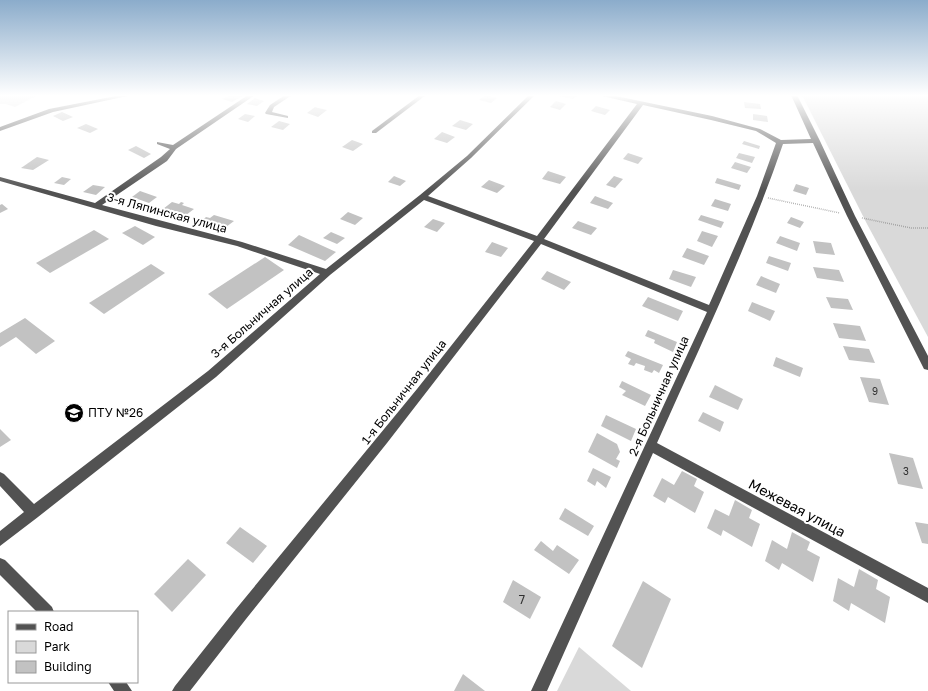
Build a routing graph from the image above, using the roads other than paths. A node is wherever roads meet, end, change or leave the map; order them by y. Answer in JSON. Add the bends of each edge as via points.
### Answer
{"nodes":[{"id":1,"x":205,"y":127,"type":"edge"},
{"id":2,"x":380,"y":127,"type":"edge"},
{"id":3,"x":499,"y":127,"type":"edge"},
{"id":4,"x":620,"y":127,"type":"edge"},
{"id":5,"x":747,"y":127,"type":"edge"},
{"id":6,"x":810,"y":127,"type":"edge"},
{"id":7,"x":374,"y":132,"type":"dead end"},
{"id":8,"x":817,"y":141,"type":"junction"},
{"id":9,"x":159,"y":142,"type":"dead end"},
{"id":10,"x":780,"y":142,"type":"junction"},
{"id":11,"x":174,"y":148,"type":"junction"},
{"id":12,"x":0,"y":180,"type":"edge"},
{"id":13,"x":423,"y":197,"type":"junction"},
{"id":14,"x":96,"y":206,"type":"junction"},
{"id":15,"x":539,"y":240,"type":"junction"},
{"id":16,"x":327,"y":273,"type":"junction"},
{"id":17,"x":712,"y":310,"type":"junction"},
{"id":18,"x":928,"y":366,"type":"edge"},
{"id":19,"x":652,"y":446,"type":"junction"},
{"id":20,"x":0,"y":478,"type":"edge"},
{"id":21,"x":34,"y":513,"type":"junction"},
{"id":22,"x":0,"y":539,"type":"edge"},
{"id":23,"x":0,"y":564,"type":"edge"},
{"id":24,"x":928,"y":596,"type":"edge"},
{"id":25,"x":46,"y":611,"type":"edge"},
{"id":26,"x":117,"y":683,"type":"edge"},
{"id":27,"x":124,"y":691,"type":"edge"},
{"id":28,"x":180,"y":691,"type":"edge"},
{"id":29,"x":539,"y":691,"type":"edge"}],
"edges":[{"from":1,"to":11,"type":"street"},
{"from":2,"to":7,"type":"street"},
{"from":3,"to":13,"type":"street","name":"3-я Больничная улица"},
{"from":4,"to":15,"type":"street","name":"1-я Больничная улица"},
{"from":5,"to":10,"type":"street"},
{"from":6,"to":8,"type":"street"},
{"from":8,"to":10,"type":"street"},
{"from":8,"to":18,"type":"street","via":[[851,216]]},
{"from":9,"to":11,"type":"street"},
{"from":10,"to":17,"type":"street","name":"2-я Больничная улица","via":[[761,196]]},
{"from":11,"to":14,"type":"street","via":[[164,159]]},
{"from":12,"to":14,"type":"street","name":"3-я Ляпинская улица"},
{"from":13,"to":15,"type":"street"},
{"from":13,"to":16,"type":"street","name":"3-я Больничная улица"},
{"from":14,"to":16,"type":"street","name":"3-я Ляпинская улица","via":[[240,244]]},
{"from":15,"to":17,"type":"street"},
{"from":15,"to":28,"type":"street","name":"1-я Больничная улица","via":[[345,487],[204,658]]},
{"from":16,"to":21,"type":"street","name":"3-я Больничная улица","via":[[212,374]]},
{"from":17,"to":19,"type":"street","name":"2-я Больничная улица"},
{"from":19,"to":24,"type":"street","name":"Межевая улица"},
{"from":19,"to":29,"type":"street","name":"2-я Больничная улица"},
{"from":20,"to":21,"type":"street"},
{"from":21,"to":22,"type":"street","name":"3-я Больничная улица"},
{"from":23,"to":25,"type":"street"},
{"from":26,"to":27,"type":"street"}]}
